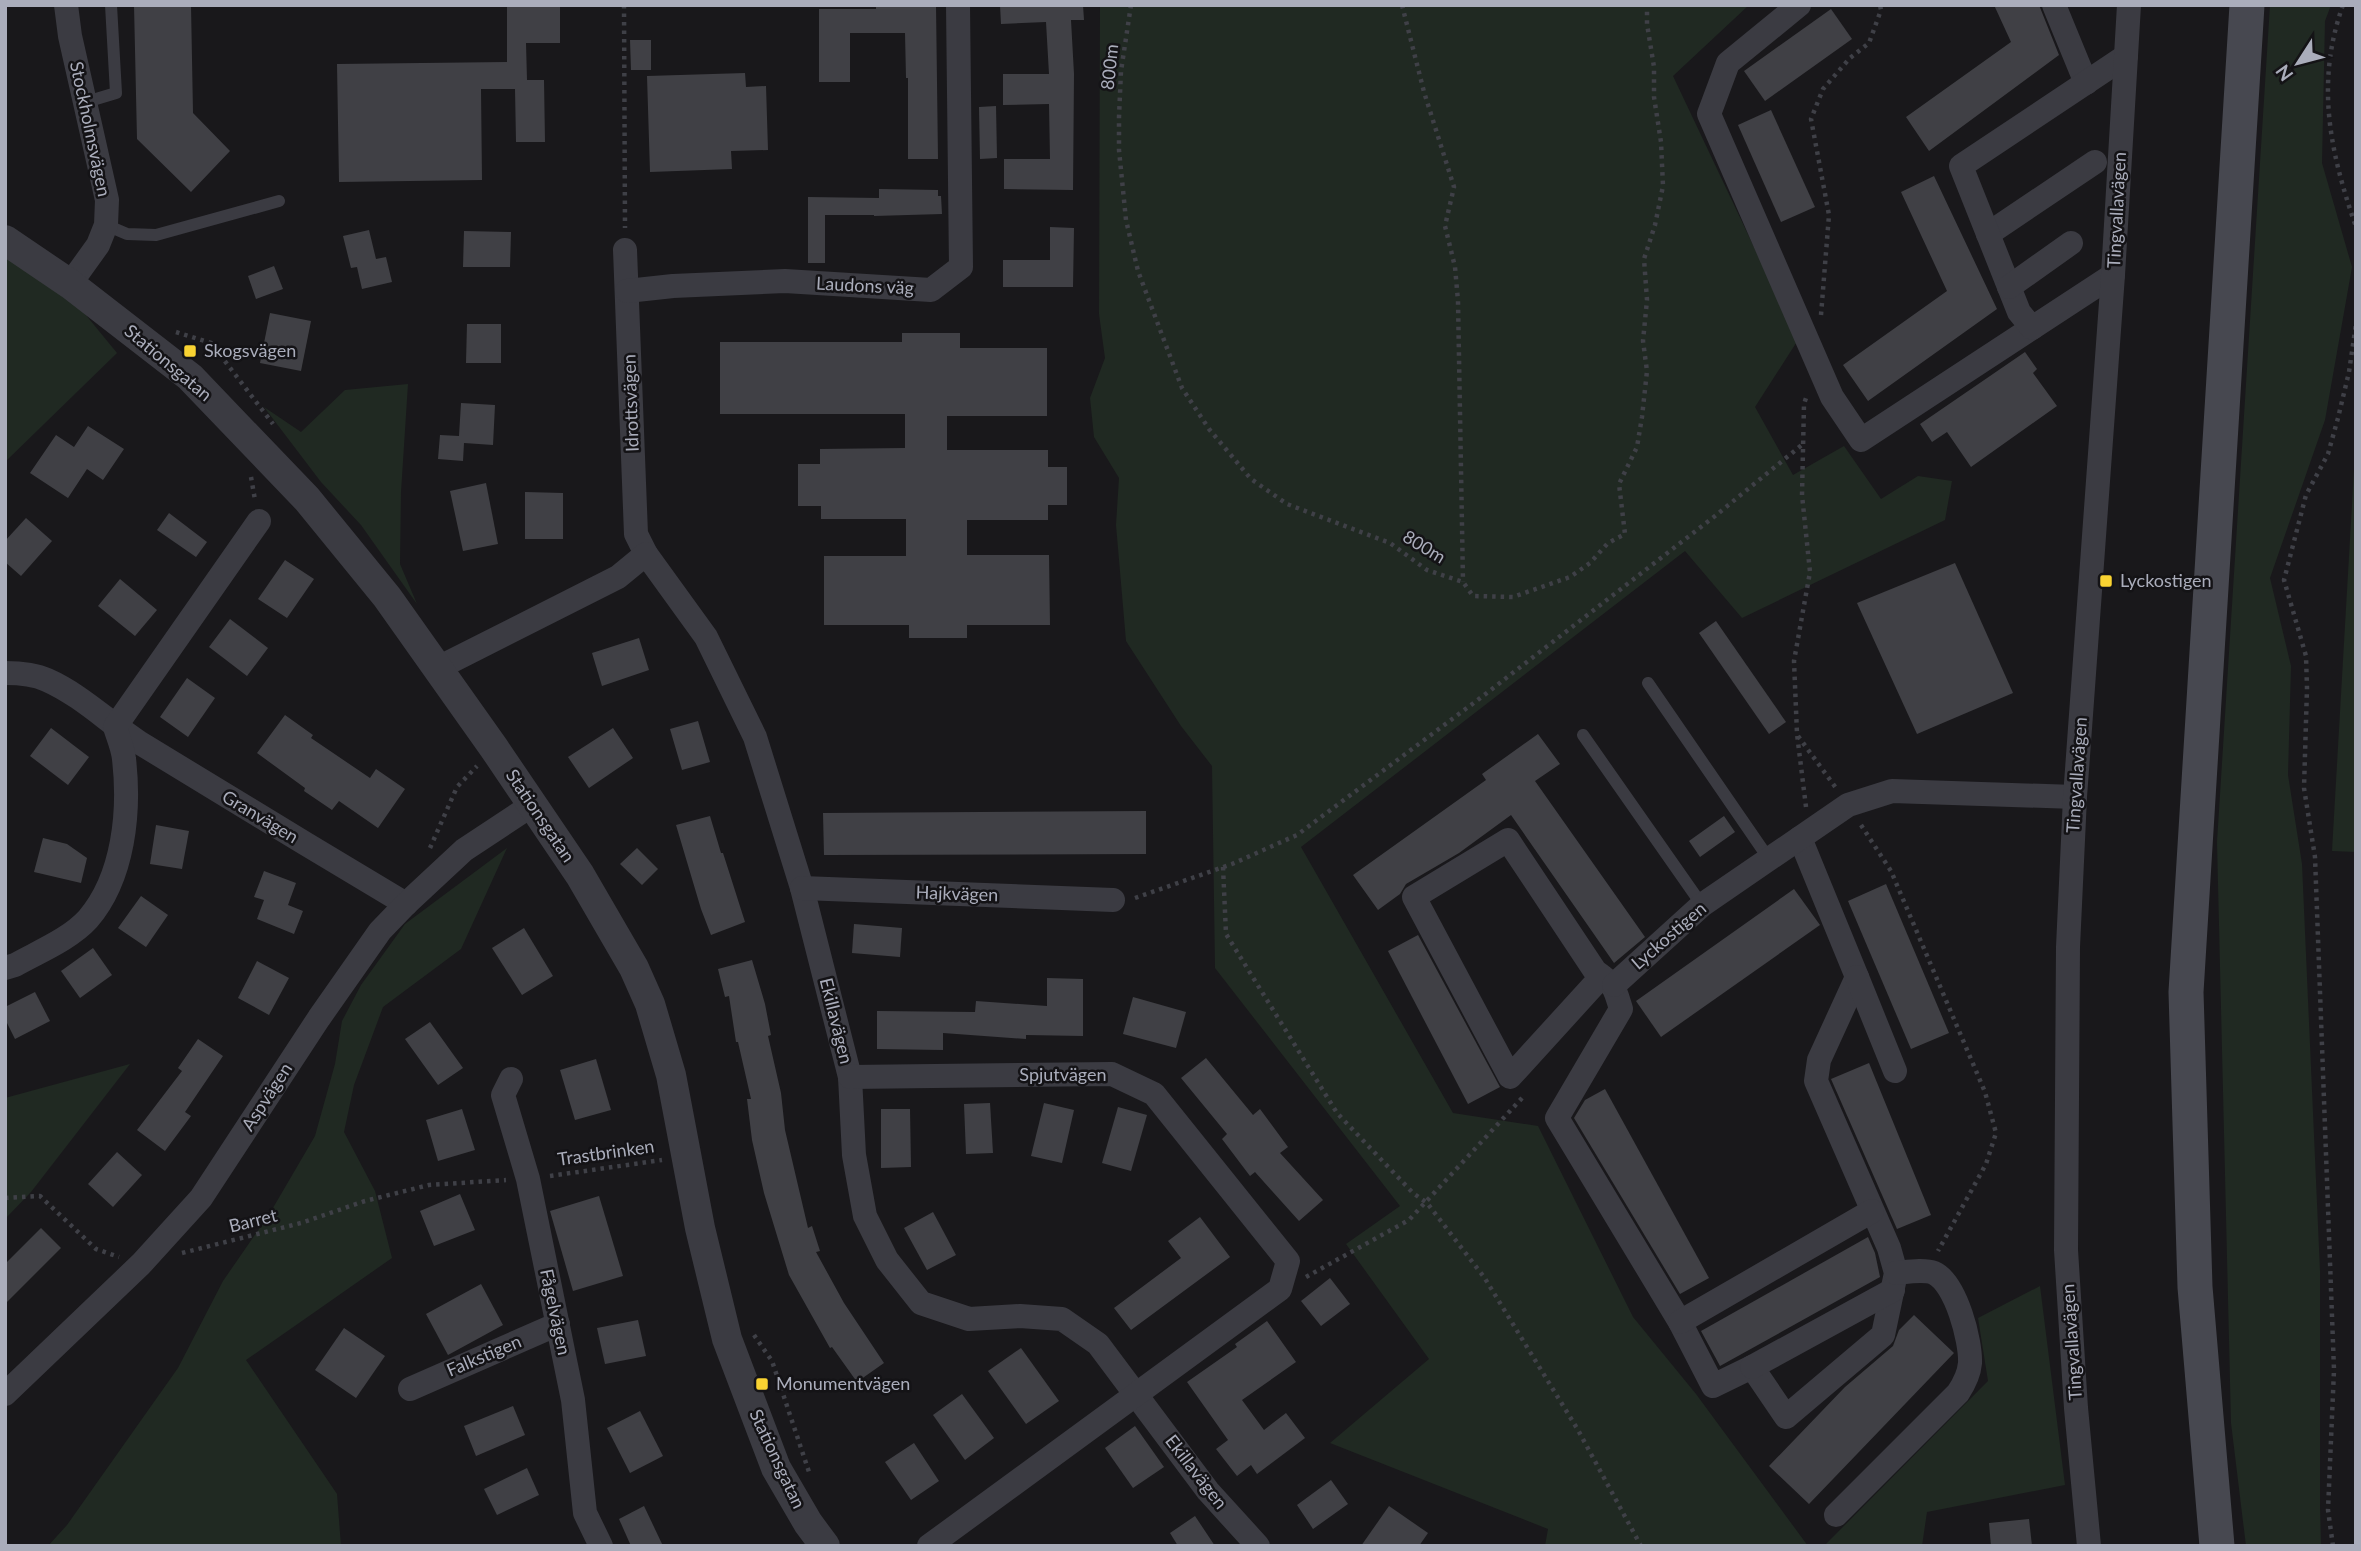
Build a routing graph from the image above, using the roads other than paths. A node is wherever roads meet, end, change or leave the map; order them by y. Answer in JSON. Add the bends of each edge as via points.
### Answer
{"nodes":[{"id":1,"x":66,"y":5,"type":"edge"},
{"id":2,"x":111,"y":5,"type":"edge"},
{"id":3,"x":958,"y":5,"type":"edge"},
{"id":4,"x":1798,"y":5,"type":"edge"},
{"id":5,"x":2054,"y":5,"type":"edge"},
{"id":6,"x":2129,"y":5,"type":"edge"},
{"id":7,"x":2247,"y":5,"type":"edge"},
{"id":8,"x":2126,"y":56,"type":"junction"},
{"id":9,"x":2086,"y":83,"type":"junction"},
{"id":10,"x":86,"y":102,"type":"junction"},
{"id":11,"x":2095,"y":162,"type":"dead end"},
{"id":12,"x":279,"y":201,"type":"dead end"},
{"id":13,"x":106,"y":225,"type":"junction"},
{"id":14,"x":1988,"y":234,"type":"junction"},
{"id":15,"x":5,"y":240,"type":"edge"},
{"id":16,"x":2071,"y":243,"type":"dead end"},
{"id":17,"x":625,"y":250,"type":"road end"},
{"id":18,"x":2113,"y":275,"type":"junction"},
{"id":19,"x":70,"y":284,"type":"junction"},
{"id":20,"x":2009,"y":287,"type":"junction"},
{"id":21,"x":627,"y":291,"type":"junction"},
{"id":22,"x":2032,"y":328,"type":"junction"},
{"id":23,"x":259,"y":521,"type":"road end"},
{"id":24,"x":646,"y":554,"type":"junction"},
{"id":25,"x":438,"y":668,"type":"junction"},
{"id":26,"x":5,"y":673,"type":"edge"},
{"id":27,"x":1648,"y":683,"type":"dead end"},
{"id":28,"x":115,"y":727,"type":"junction"},
{"id":29,"x":1583,"y":735,"type":"dead end"},
{"id":30,"x":2075,"y":797,"type":"junction"},
{"id":31,"x":532,"y":806,"type":"junction"},
{"id":32,"x":1800,"y":838,"type":"junction"},
{"id":33,"x":1769,"y":859,"type":"junction"},
{"id":34,"x":802,"y":888,"type":"junction"},
{"id":35,"x":1113,"y":900,"type":"road end"},
{"id":36,"x":406,"y":904,"type":"junction"},
{"id":37,"x":1702,"y":905,"type":"junction"},
{"id":38,"x":5,"y":968,"type":"edge"},
{"id":39,"x":1857,"y":977,"type":"junction"},
{"id":40,"x":1608,"y":980,"type":"junction"},
{"id":41,"x":1895,"y":1071,"type":"dead end"},
{"id":42,"x":850,"y":1077,"type":"junction"},
{"id":43,"x":511,"y":1079,"type":"dead end"},
{"id":44,"x":1872,"y":1211,"type":"junction"},
{"id":45,"x":1894,"y":1282,"type":"junction"},
{"id":46,"x":1680,"y":1322,"type":"junction"},
{"id":47,"x":558,"y":1324,"type":"junction"},
{"id":48,"x":1752,"y":1367,"type":"junction"},
{"id":49,"x":410,"y":1389,"type":"dead end"},
{"id":50,"x":5,"y":1394,"type":"edge"},
{"id":51,"x":1136,"y":1394,"type":"junction"},
{"id":52,"x":1836,"y":1516,"type":"dead end"},
{"id":53,"x":601,"y":1546,"type":"edge"},
{"id":54,"x":825,"y":1546,"type":"edge"},
{"id":55,"x":929,"y":1546,"type":"edge"},
{"id":56,"x":1258,"y":1546,"type":"edge"},
{"id":57,"x":2089,"y":1546,"type":"edge"},
{"id":58,"x":2217,"y":1546,"type":"edge"}],
"edges":[{"from":1,"to":10,"type":"street","name":"Stockholmsvägen"},
{"from":2,"to":10,"type":"lane","via":[[116,93]]},
{"from":3,"to":21,"type":"street","name":"Laudons väg","via":[[961,267],[931,290],[785,281]]},
{"from":4,"to":22,"type":"street","via":[[1728,64],[1709,114],[1832,397],[1861,440]]},
{"from":5,"to":9,"type":"street"},
{"from":6,"to":8,"type":"street","name":"Tingvallavägen"},
{"from":7,"to":58,"type":"main road","via":[[2186,992],[2195,1287]]},
{"from":8,"to":9,"type":"street"},
{"from":8,"to":18,"type":"street","name":"Tingvallavägen"},
{"from":9,"to":14,"type":"street","via":[[1961,166]]},
{"from":10,"to":13,"type":"street","name":"Stockholmsvägen","via":[[107,200]]},
{"from":11,"to":14,"type":"street"},
{"from":12,"to":13,"type":"lane","via":[[156,235],[127,234]]},
{"from":13,"to":19,"type":"street","name":"Stockholmsvägen","via":[[98,245]]},
{"from":14,"to":20,"type":"street"},
{"from":15,"to":19,"type":"street","name":"Stationsgatan"},
{"from":16,"to":20,"type":"street"},
{"from":17,"to":21,"type":"street","name":"Idrottsvägen"},
{"from":18,"to":22,"type":"street"},
{"from":18,"to":30,"type":"street","name":"Tingvallavägen"},
{"from":19,"to":25,"type":"street","name":"Stationsgatan","via":[[190,377],[265,454],[346,545]]},
{"from":20,"to":22,"type":"street","via":[[2019,312]]},
{"from":21,"to":24,"type":"street","name":"Idrottsvägen","via":[[636,534]]},
{"from":23,"to":28,"type":"street"},
{"from":24,"to":25,"type":"street","via":[[618,577]]},
{"from":24,"to":34,"type":"street","name":"Ekillavägen","via":[[706,637],[755,737]]},
{"from":25,"to":31,"type":"street","name":"Stationsgatan"},
{"from":26,"to":28,"type":"street","name":"Granvägen","via":[[47,680]]},
{"from":27,"to":33,"type":"lane"},
{"from":28,"to":36,"type":"street","name":"Granvägen"},
{"from":28,"to":38,"type":"street","via":[[124,756],[127,804],[118,857],[107,887],[88,919]]},
{"from":29,"to":37,"type":"lane"},
{"from":30,"to":32,"type":"street","name":"Lyckostigen","via":[[1892,791],[1848,805]]},
{"from":30,"to":57,"type":"street","name":"Tingvallavägen","via":[[2068,947],[2066,1250]]},
{"from":31,"to":36,"type":"street","name":"Aspvägen","via":[[464,850]]},
{"from":31,"to":54,"type":"street","name":"Stationsgatan","via":[[580,875],[650,1004],[671,1075],[727,1339],[776,1468]]},
{"from":32,"to":33,"type":"street","name":"Lyckostigen"},
{"from":32,"to":39,"type":"street"},
{"from":33,"to":37,"type":"street","name":"Lyckostigen"},
{"from":34,"to":35,"type":"street","name":"Hajkvägen"},
{"from":34,"to":42,"type":"street","name":"Ekillavägen"},
{"from":36,"to":50,"type":"street","name":"Aspvägen","via":[[347,977],[201,1198],[141,1264]]},
{"from":37,"to":40,"type":"street","name":"Lyckostigen"},
{"from":39,"to":41,"type":"street"},
{"from":39,"to":44,"type":"street","via":[[1819,1060],[1816,1081]]},
{"from":40,"to":40,"type":"street","name":"Lyckostigen","via":[[1595,971],[1508,840],[1414,897],[1510,1077]]},
{"from":40,"to":46,"type":"street","via":[[1621,1009],[1558,1118]]},
{"from":42,"to":51,"type":"street","name":"Ekillavägen","via":[[854,1155],[865,1216],[887,1260],[920,1303],[969,1319],[1062,1319],[1098,1344]]},
{"from":42,"to":51,"type":"street","name":"Spjutvägen","via":[[1112,1074],[1154,1094],[1288,1261],[1280,1289]]},
{"from":43,"to":47,"type":"street","name":"Fågelvägen","via":[[503,1095],[528,1178]]},
{"from":44,"to":45,"type":"street","via":[[1889,1248]]},
{"from":44,"to":46,"type":"street"},
{"from":45,"to":48,"type":"street"},
{"from":45,"to":48,"type":"street","via":[[1883,1335],[1786,1417]]},
{"from":45,"to":52,"type":"street","via":[[1934,1273],[1943,1280],[1967,1332],[1970,1363],[1966,1380]]},
{"from":46,"to":48,"type":"street","via":[[1713,1385]]},
{"from":47,"to":49,"type":"street","name":"Falkstigen"},
{"from":47,"to":53,"type":"street","name":"Fågelvägen","via":[[573,1400],[585,1513]]},
{"from":51,"to":55,"type":"street"},
{"from":51,"to":56,"type":"street","name":"Ekillavägen","via":[[1208,1491]]}]}
